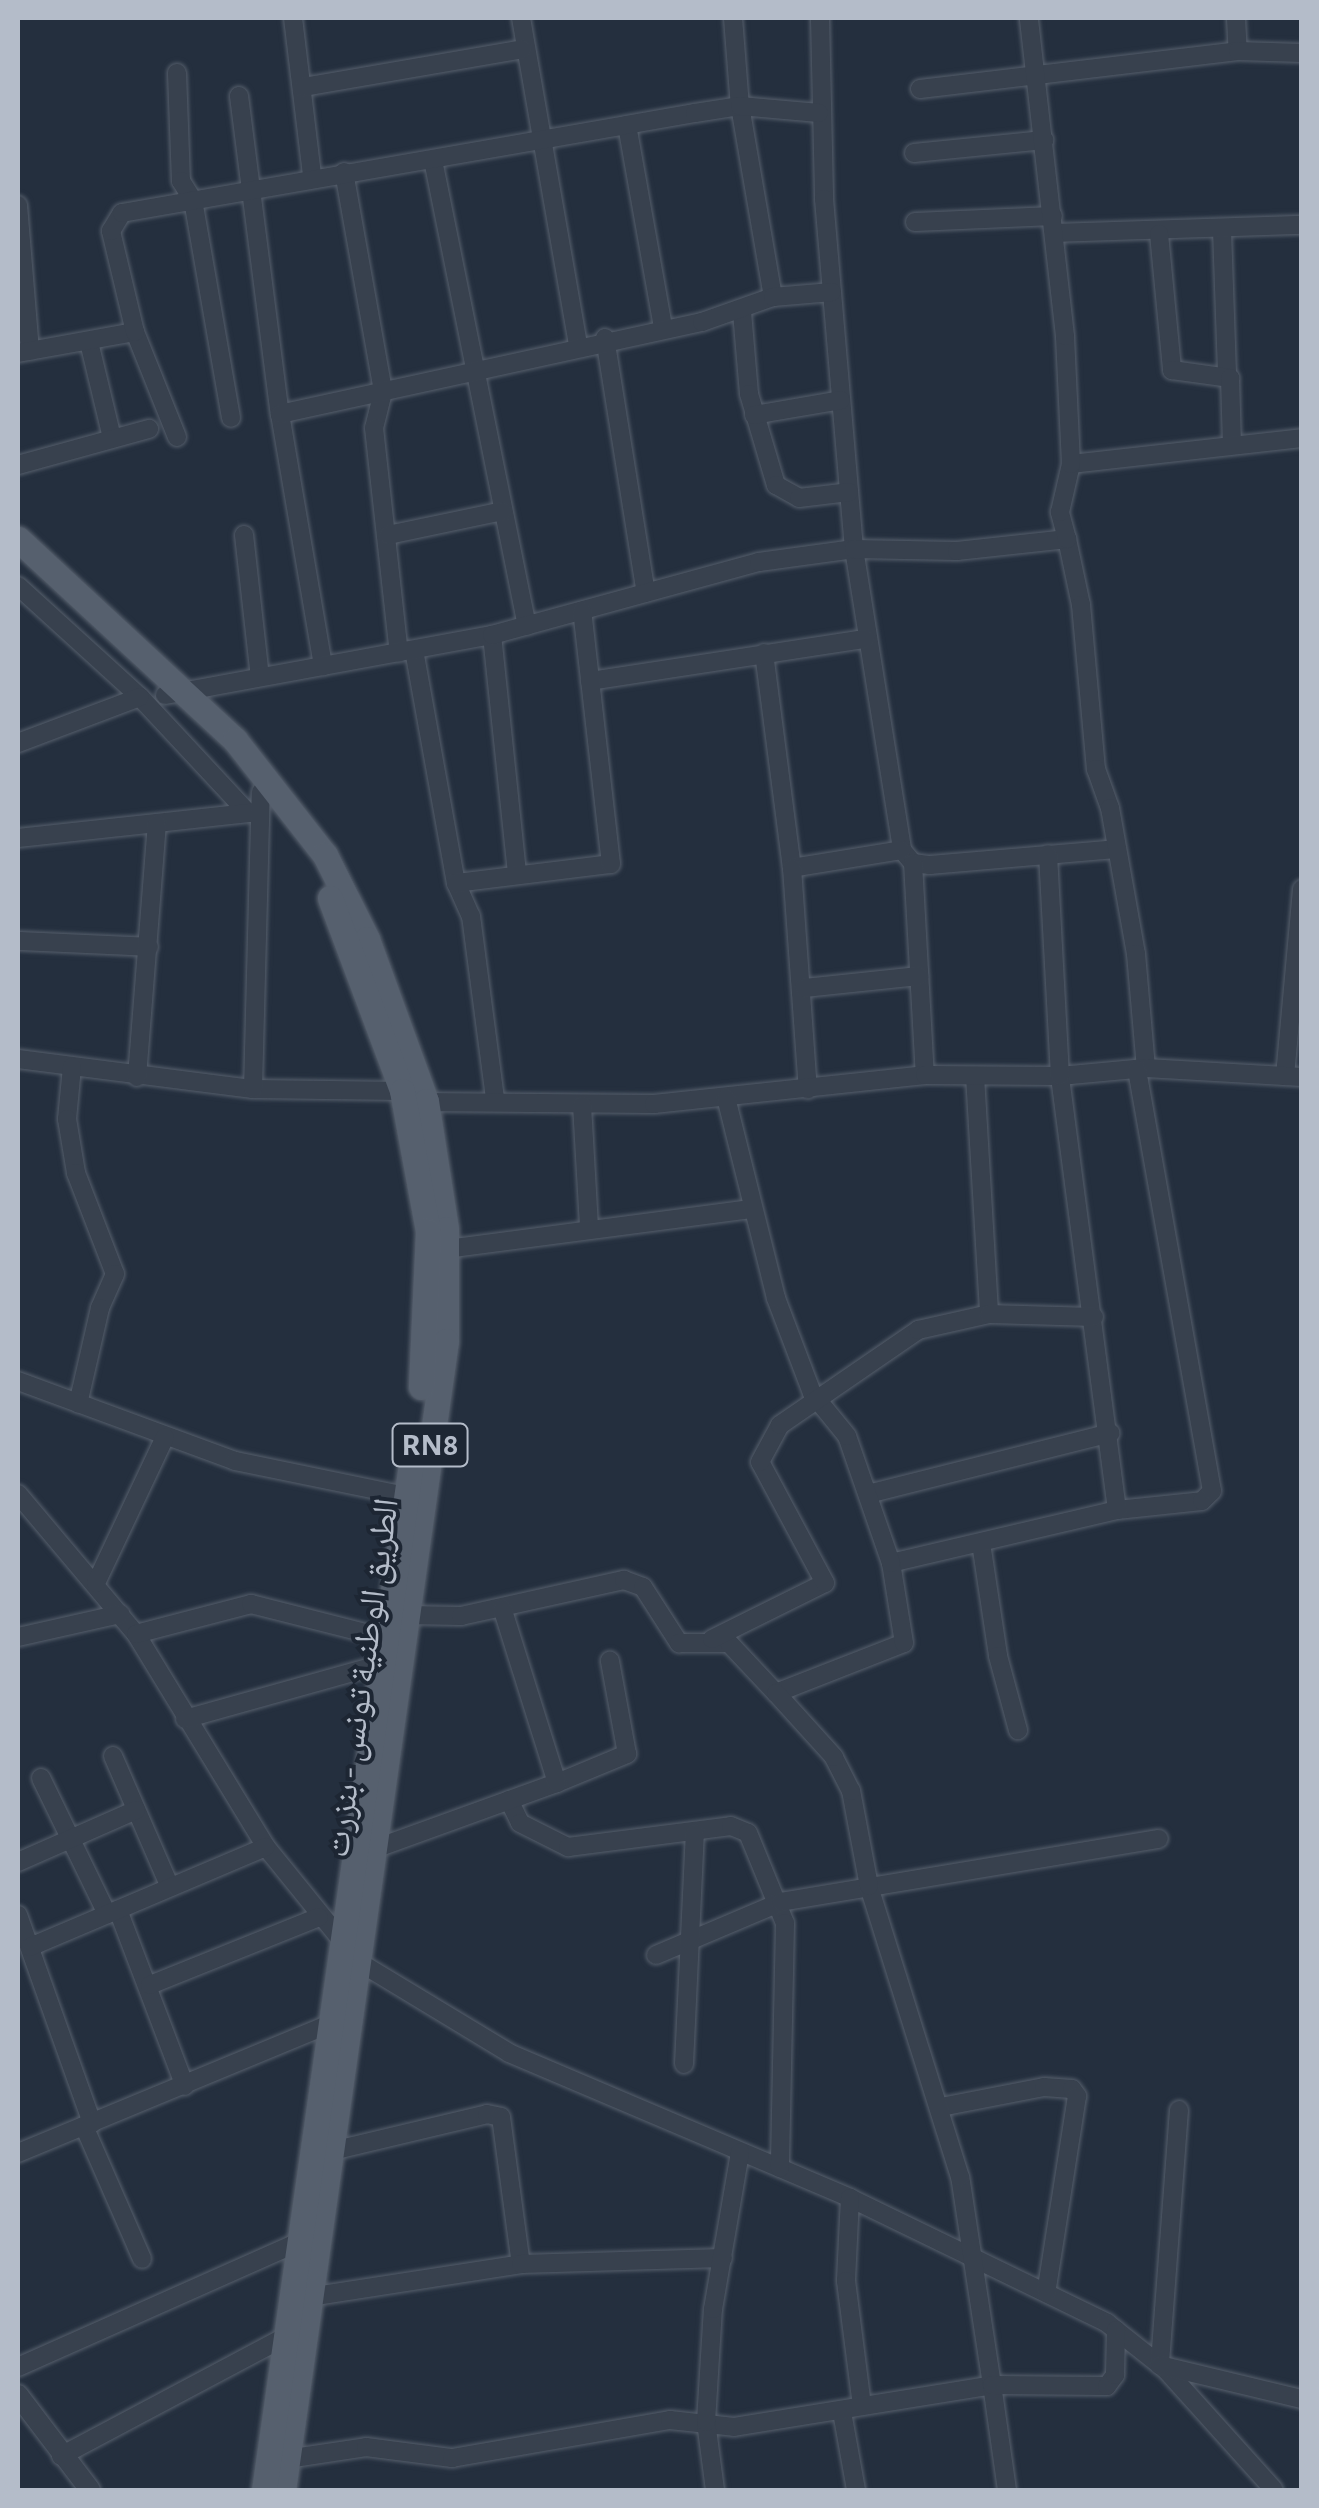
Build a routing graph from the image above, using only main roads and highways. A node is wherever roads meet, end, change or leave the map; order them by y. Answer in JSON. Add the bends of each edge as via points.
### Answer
{"nodes":[{"id":1,"x":18,"y":539,"type":"edge"},
{"id":2,"x":18,"y":558,"type":"edge"},
{"id":3,"x":163,"y":694,"type":"junction"},
{"id":4,"x":411,"y":1099,"type":"junction"},
{"id":5,"x":264,"y":2490,"type":"edge"},
{"id":6,"x":283,"y":2490,"type":"edge"}],
"edges":[{"from":1,"to":3,"type":"main road","name":"الطريق الوطنية تونس - بنزرت","number":"RN8"},
{"from":2,"to":3,"type":"main road","name":"الطريق الوطنية تونس - بنزرت","number":"RN8"},
{"from":3,"to":4,"type":"main road","name":"الطريق الوطنية تونس - بنزرت","number":"RN8","via":[[327,891]]},
{"from":3,"to":4,"type":"main road","name":"الطريق الوطنية تونس - بنزرت","number":"RN8","via":[[282,793],[325,855],[366,939]]},
{"from":4,"to":5,"type":"main road","name":"الطريق الوطنية تونس - بنزرت","number":"RN8","via":[[431,1283]]},
{"from":4,"to":6,"type":"main road","name":"الطريق الوطنية تونس - بنزرت","number":"RN8","via":[[447,1249],[446,1341]]}]}
